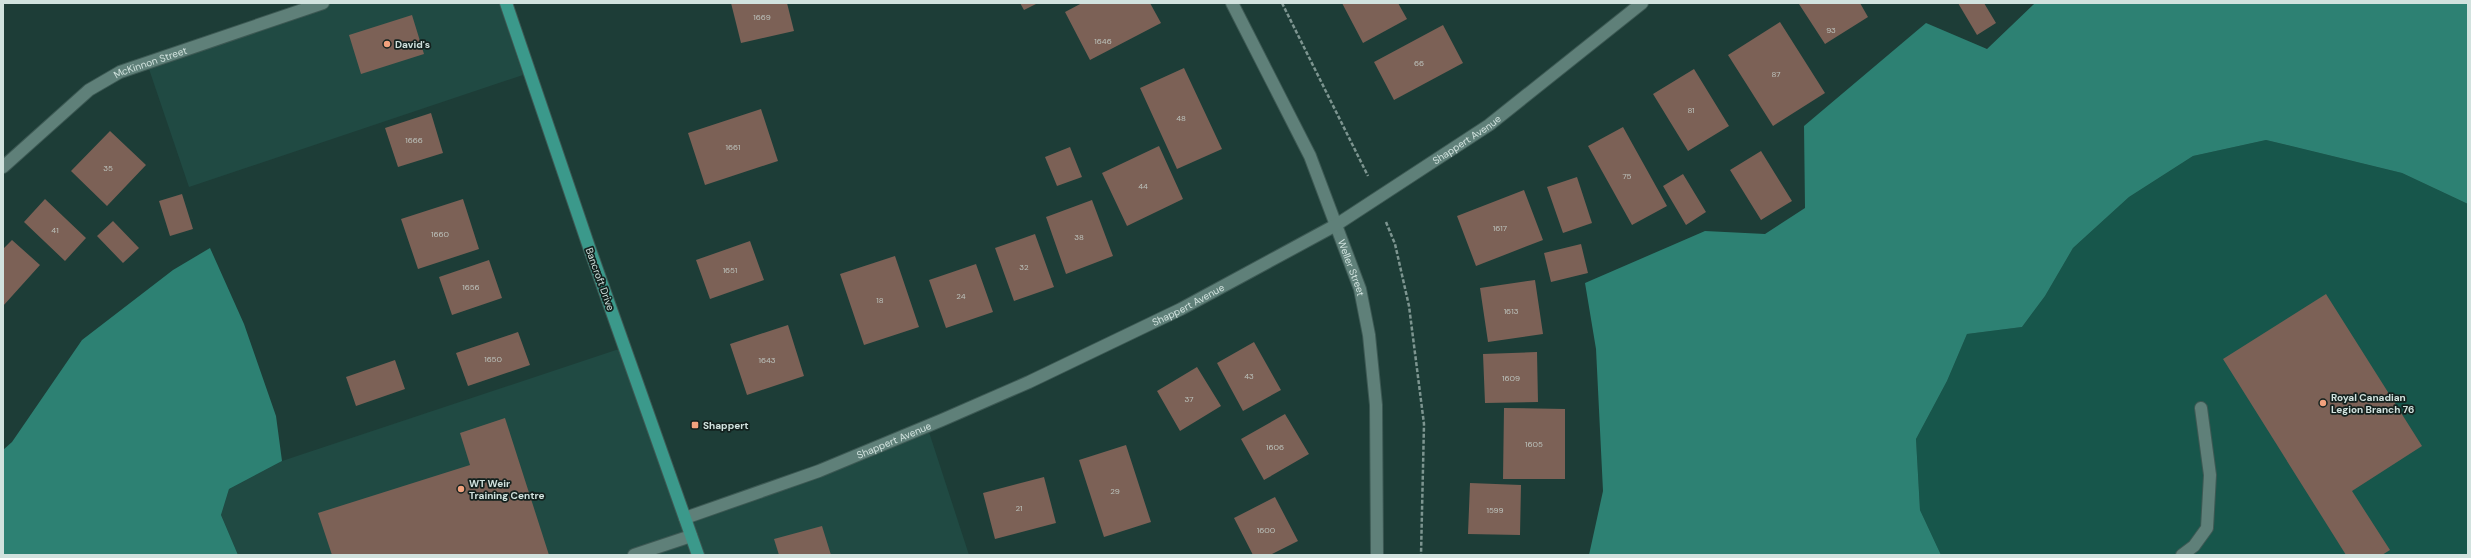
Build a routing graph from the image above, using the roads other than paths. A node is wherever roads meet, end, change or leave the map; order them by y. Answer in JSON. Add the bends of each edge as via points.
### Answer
{"nodes":[{"id":1,"x":323,"y":3,"type":"edge"},
{"id":2,"x":506,"y":3,"type":"edge"},
{"id":3,"x":1232,"y":3,"type":"edge"},
{"id":4,"x":1642,"y":3,"type":"edge"},
{"id":5,"x":3,"y":167,"type":"edge"},
{"id":6,"x":1336,"y":224,"type":"junction"},
{"id":7,"x":2201,"y":408,"type":"dead end"},
{"id":8,"x":685,"y":518,"type":"junction"},
{"id":9,"x":691,"y":536,"type":"junction"},
{"id":10,"x":634,"y":555,"type":"edge"},
{"id":11,"x":698,"y":555,"type":"edge"},
{"id":12,"x":1377,"y":555,"type":"edge"},
{"id":13,"x":2182,"y":555,"type":"edge"}],
"edges":[{"from":1,"to":5,"type":"street","name":"McKinnon Street","via":[[120,72],[89,90]]},
{"from":2,"to":8,"type":"main road","name":"Bancroft Drive","via":[[588,247]]},
{"from":3,"to":6,"type":"street","name":"Weller Street","via":[[1310,156]]},
{"from":4,"to":6,"type":"street","name":"Shappert Avenue","via":[[1489,125]]},
{"from":6,"to":8,"type":"street","name":"Shappert Avenue","via":[[1181,309],[1029,382],[819,471]]},
{"from":6,"to":12,"type":"street","name":"Weller Street","via":[[1360,289],[1369,335],[1376,405]]},
{"from":7,"to":13,"type":"street","via":[[2210,475],[2207,528],[2194,546]]},
{"from":8,"to":9,"type":"main road","name":"Bancroft Drive"},
{"from":9,"to":10,"type":"street"},
{"from":9,"to":11,"type":"main road","name":"Bancroft Drive"}]}
